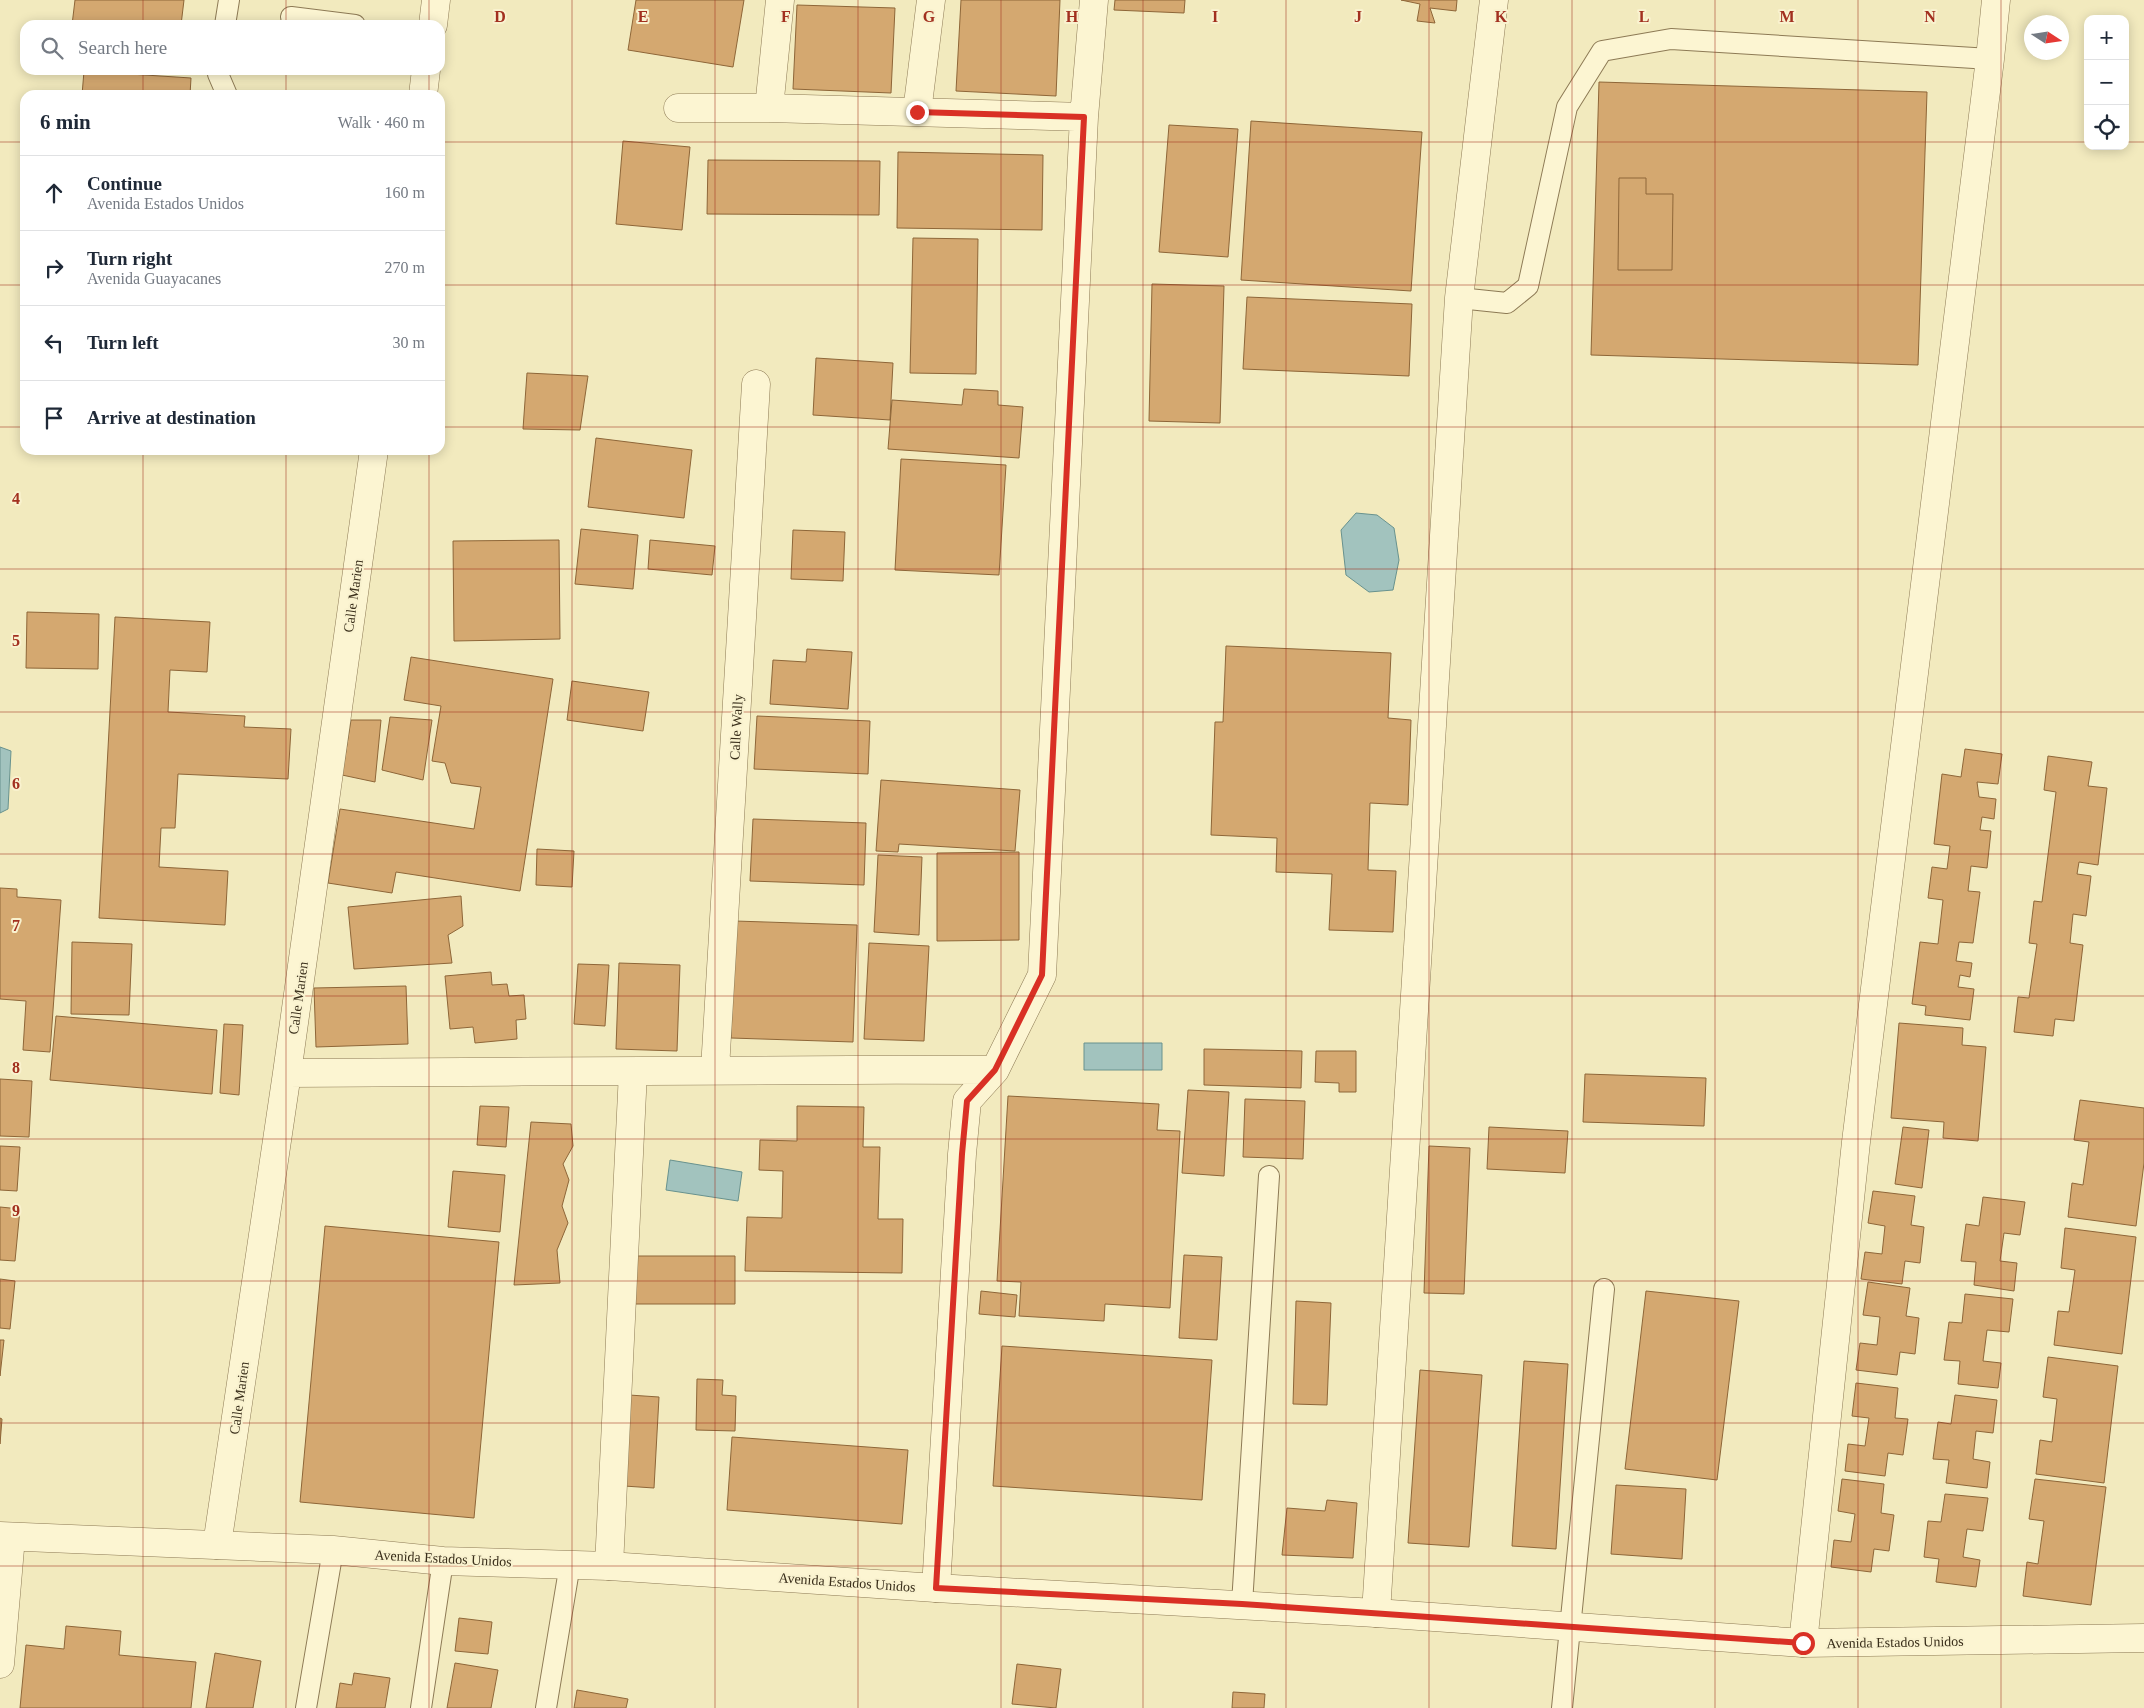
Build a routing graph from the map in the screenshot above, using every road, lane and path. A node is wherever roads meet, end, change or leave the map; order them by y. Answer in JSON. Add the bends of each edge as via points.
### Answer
{"nodes":[{"id":1,"x":229,"y":0,"type":"edge"},
{"id":2,"x":436,"y":0,"type":"edge"},
{"id":3,"x":780,"y":0,"type":"edge"},
{"id":4,"x":931,"y":0,"type":"edge"},
{"id":5,"x":1094,"y":0,"type":"edge"},
{"id":6,"x":1494,"y":0,"type":"edge"},
{"id":7,"x":1996,"y":0,"type":"edge"},
{"id":8,"x":291,"y":17,"type":"dead end"},
{"id":9,"x":227,"y":20,"type":"edge"},
{"id":10,"x":315,"y":20,"type":"edge"},
{"id":11,"x":434,"y":20,"type":"edge"},
{"id":12,"x":1990,"y":59,"type":"junction"},
{"id":13,"x":218,"y":75,"type":"edge"},
{"id":14,"x":425,"y":75,"type":"edge"},
{"id":15,"x":225,"y":90,"type":"edge"},
{"id":16,"x":424,"y":90,"type":"edge"},
{"id":17,"x":678,"y":108,"type":"dead end"},
{"id":18,"x":769,"y":108,"type":"junction"},
{"id":19,"x":917,"y":112,"type":"junction"},
{"id":20,"x":1084,"y":117,"type":"junction"},
{"id":21,"x":1459,"y":298,"type":"junction"},
{"id":22,"x":756,"y":384,"type":"dead end"},
{"id":23,"x":373,"y":455,"type":"edge"},
{"id":24,"x":715,"y":1069,"type":"junction"},
{"id":25,"x":995,"y":1070,"type":"junction"},
{"id":26,"x":287,"y":1072,"type":"junction"},
{"id":27,"x":633,"y":1072,"type":"junction"},
{"id":28,"x":1269,"y":1176,"type":"dead end"},
{"id":29,"x":1604,"y":1288,"type":"dead end"},
{"id":30,"x":5,"y":1537,"type":"edge"},
{"id":31,"x":217,"y":1544,"type":"junction"},
{"id":32,"x":333,"y":1550,"type":"junction"},
{"id":33,"x":443,"y":1561,"type":"junction"},
{"id":34,"x":570,"y":1564,"type":"junction"},
{"id":35,"x":609,"y":1566,"type":"junction"},
{"id":36,"x":936,"y":1588,"type":"junction"},
{"id":37,"x":1242,"y":1604,"type":"junction"},
{"id":38,"x":1376,"y":1613,"type":"junction"},
{"id":39,"x":1571,"y":1628,"type":"junction"},
{"id":40,"x":2144,"y":1638,"type":"edge"},
{"id":41,"x":1803,"y":1643,"type":"junction"},
{"id":42,"x":0,"y":1664,"type":"edge"},
{"id":43,"x":306,"y":1708,"type":"edge"},
{"id":44,"x":421,"y":1708,"type":"edge"},
{"id":45,"x":546,"y":1708,"type":"edge"},
{"id":46,"x":1562,"y":1708,"type":"edge"}],
"edges":[{"from":1,"to":9,"type":"lane"},
{"from":2,"to":11,"type":"street"},
{"from":3,"to":18,"type":"street"},
{"from":4,"to":19,"type":"street"},
{"from":5,"to":20,"type":"street"},
{"from":6,"to":21,"type":"street"},
{"from":7,"to":12,"type":"street"},
{"from":8,"to":10,"type":"lane"},
{"from":12,"to":21,"type":"lane","via":[[1671,39],[1602,51],[1567,107],[1528,286],[1507,303]]},
{"from":12,"to":41,"type":"street","via":[[1858,1132]]},
{"from":13,"to":15,"type":"lane"},
{"from":14,"to":16,"type":"street"},
{"from":17,"to":18,"type":"street"},
{"from":18,"to":19,"type":"street"},
{"from":19,"to":20,"type":"street"},
{"from":20,"to":25,"type":"street","via":[[1042,975]]},
{"from":21,"to":38,"type":"street"},
{"from":22,"to":24,"type":"street","name":"Calle Wally"},
{"from":23,"to":26,"type":"street","name":"Calle Marien"},
{"from":24,"to":25,"type":"street"},
{"from":24,"to":27,"type":"street"},
{"from":25,"to":36,"type":"street","via":[[967,1101]]},
{"from":26,"to":27,"type":"street"},
{"from":26,"to":31,"type":"street","name":"Calle Marien"},
{"from":27,"to":35,"type":"street"},
{"from":28,"to":37,"type":"lane"},
{"from":29,"to":39,"type":"lane"},
{"from":30,"to":31,"type":"street","name":"Avenida Estados Unidos"},
{"from":30,"to":42,"type":"street"},
{"from":31,"to":32,"type":"street","name":"Avenida Estados Unidos"},
{"from":32,"to":33,"type":"street","name":"Avenida Estados Unidos"},
{"from":32,"to":43,"type":"lane"},
{"from":33,"to":34,"type":"street","name":"Avenida Estados Unidos"},
{"from":33,"to":44,"type":"lane"},
{"from":34,"to":35,"type":"street","name":"Avenida Estados Unidos"},
{"from":34,"to":45,"type":"lane"},
{"from":35,"to":36,"type":"street","name":"Avenida Estados Unidos"},
{"from":36,"to":37,"type":"street","name":"Avenida Estados Unidos"},
{"from":37,"to":38,"type":"street","name":"Avenida Estados Unidos"},
{"from":38,"to":39,"type":"street","name":"Avenida Estados Unidos"},
{"from":39,"to":41,"type":"street","name":"Avenida Estados Unidos"},
{"from":39,"to":46,"type":"lane"},
{"from":40,"to":41,"type":"street","name":"Avenida Estados Unidos"}]}
